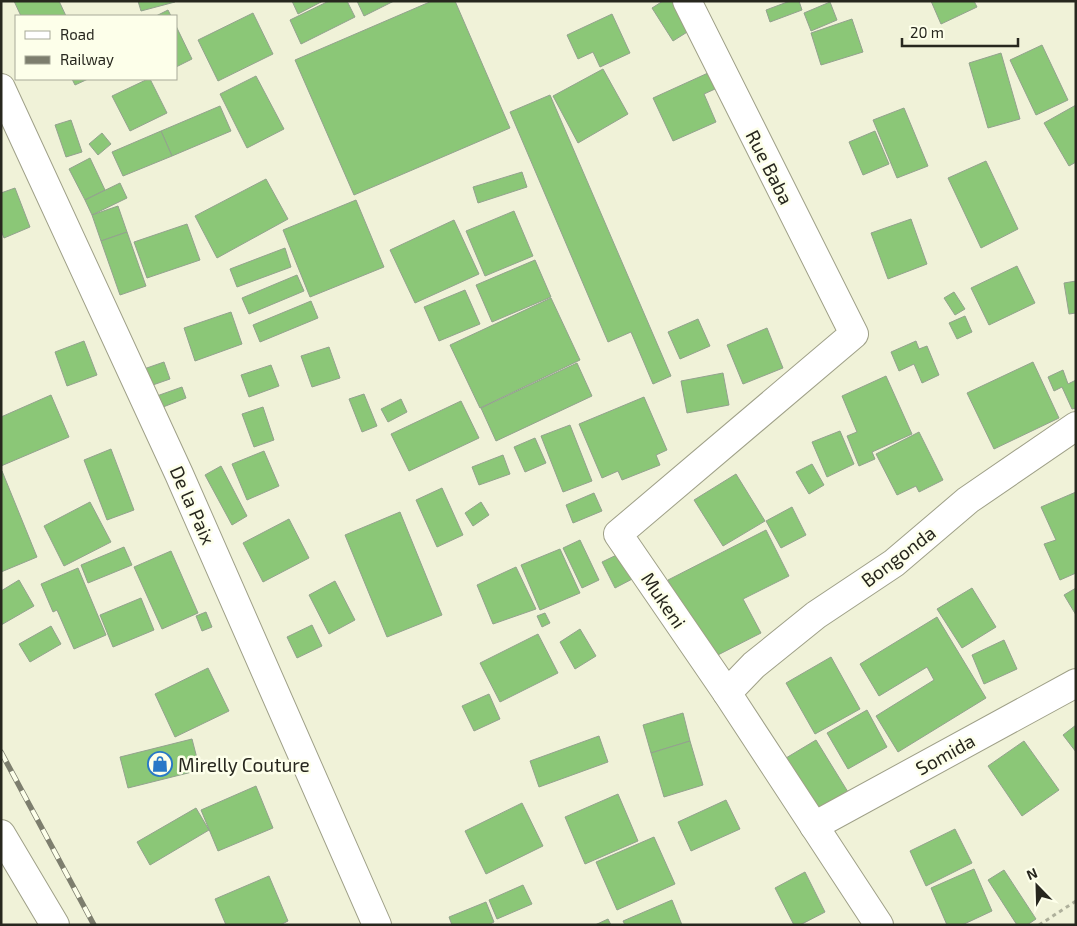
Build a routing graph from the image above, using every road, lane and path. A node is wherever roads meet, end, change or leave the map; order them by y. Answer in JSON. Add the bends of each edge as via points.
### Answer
{"nodes":[{"id":1,"x":686,"y":1,"type":"edge"},
{"id":2,"x":1,"y":88,"type":"edge"},
{"id":3,"x":854,"y":334,"type":"joint"},
{"id":4,"x":1076,"y":426,"type":"edge"},
{"id":5,"x":1076,"y":683,"type":"edge"},
{"id":6,"x":727,"y":693,"type":"junction"},
{"id":7,"x":814,"y":826,"type":"junction"},
{"id":8,"x":1,"y":834,"type":"edge"},
{"id":9,"x":1076,"y":901,"type":"edge"},
{"id":10,"x":55,"y":925,"type":"edge"},
{"id":11,"x":377,"y":925,"type":"edge"},
{"id":12,"x":878,"y":925,"type":"edge"},
{"id":13,"x":1039,"y":925,"type":"edge"}],
"edges":[{"from":1,"to":3,"type":"street","name":"Rue Baba"},
{"from":2,"to":11,"type":"street","name":"De la Paix","via":[[179,474]]},
{"from":3,"to":6,"type":"street","name":"Mukeni","via":[[618,534]]},
{"from":4,"to":6,"type":"street","name":"Bongonda","via":[[968,500],[894,563],[816,615],[754,665]]},
{"from":5,"to":7,"type":"street","name":"Somida"},
{"from":6,"to":7,"type":"street","name":"Mukeni"},
{"from":7,"to":12,"type":"street","name":"Mukeni"},
{"from":8,"to":10,"type":"street"},
{"from":9,"to":13,"type":"path"}]}
